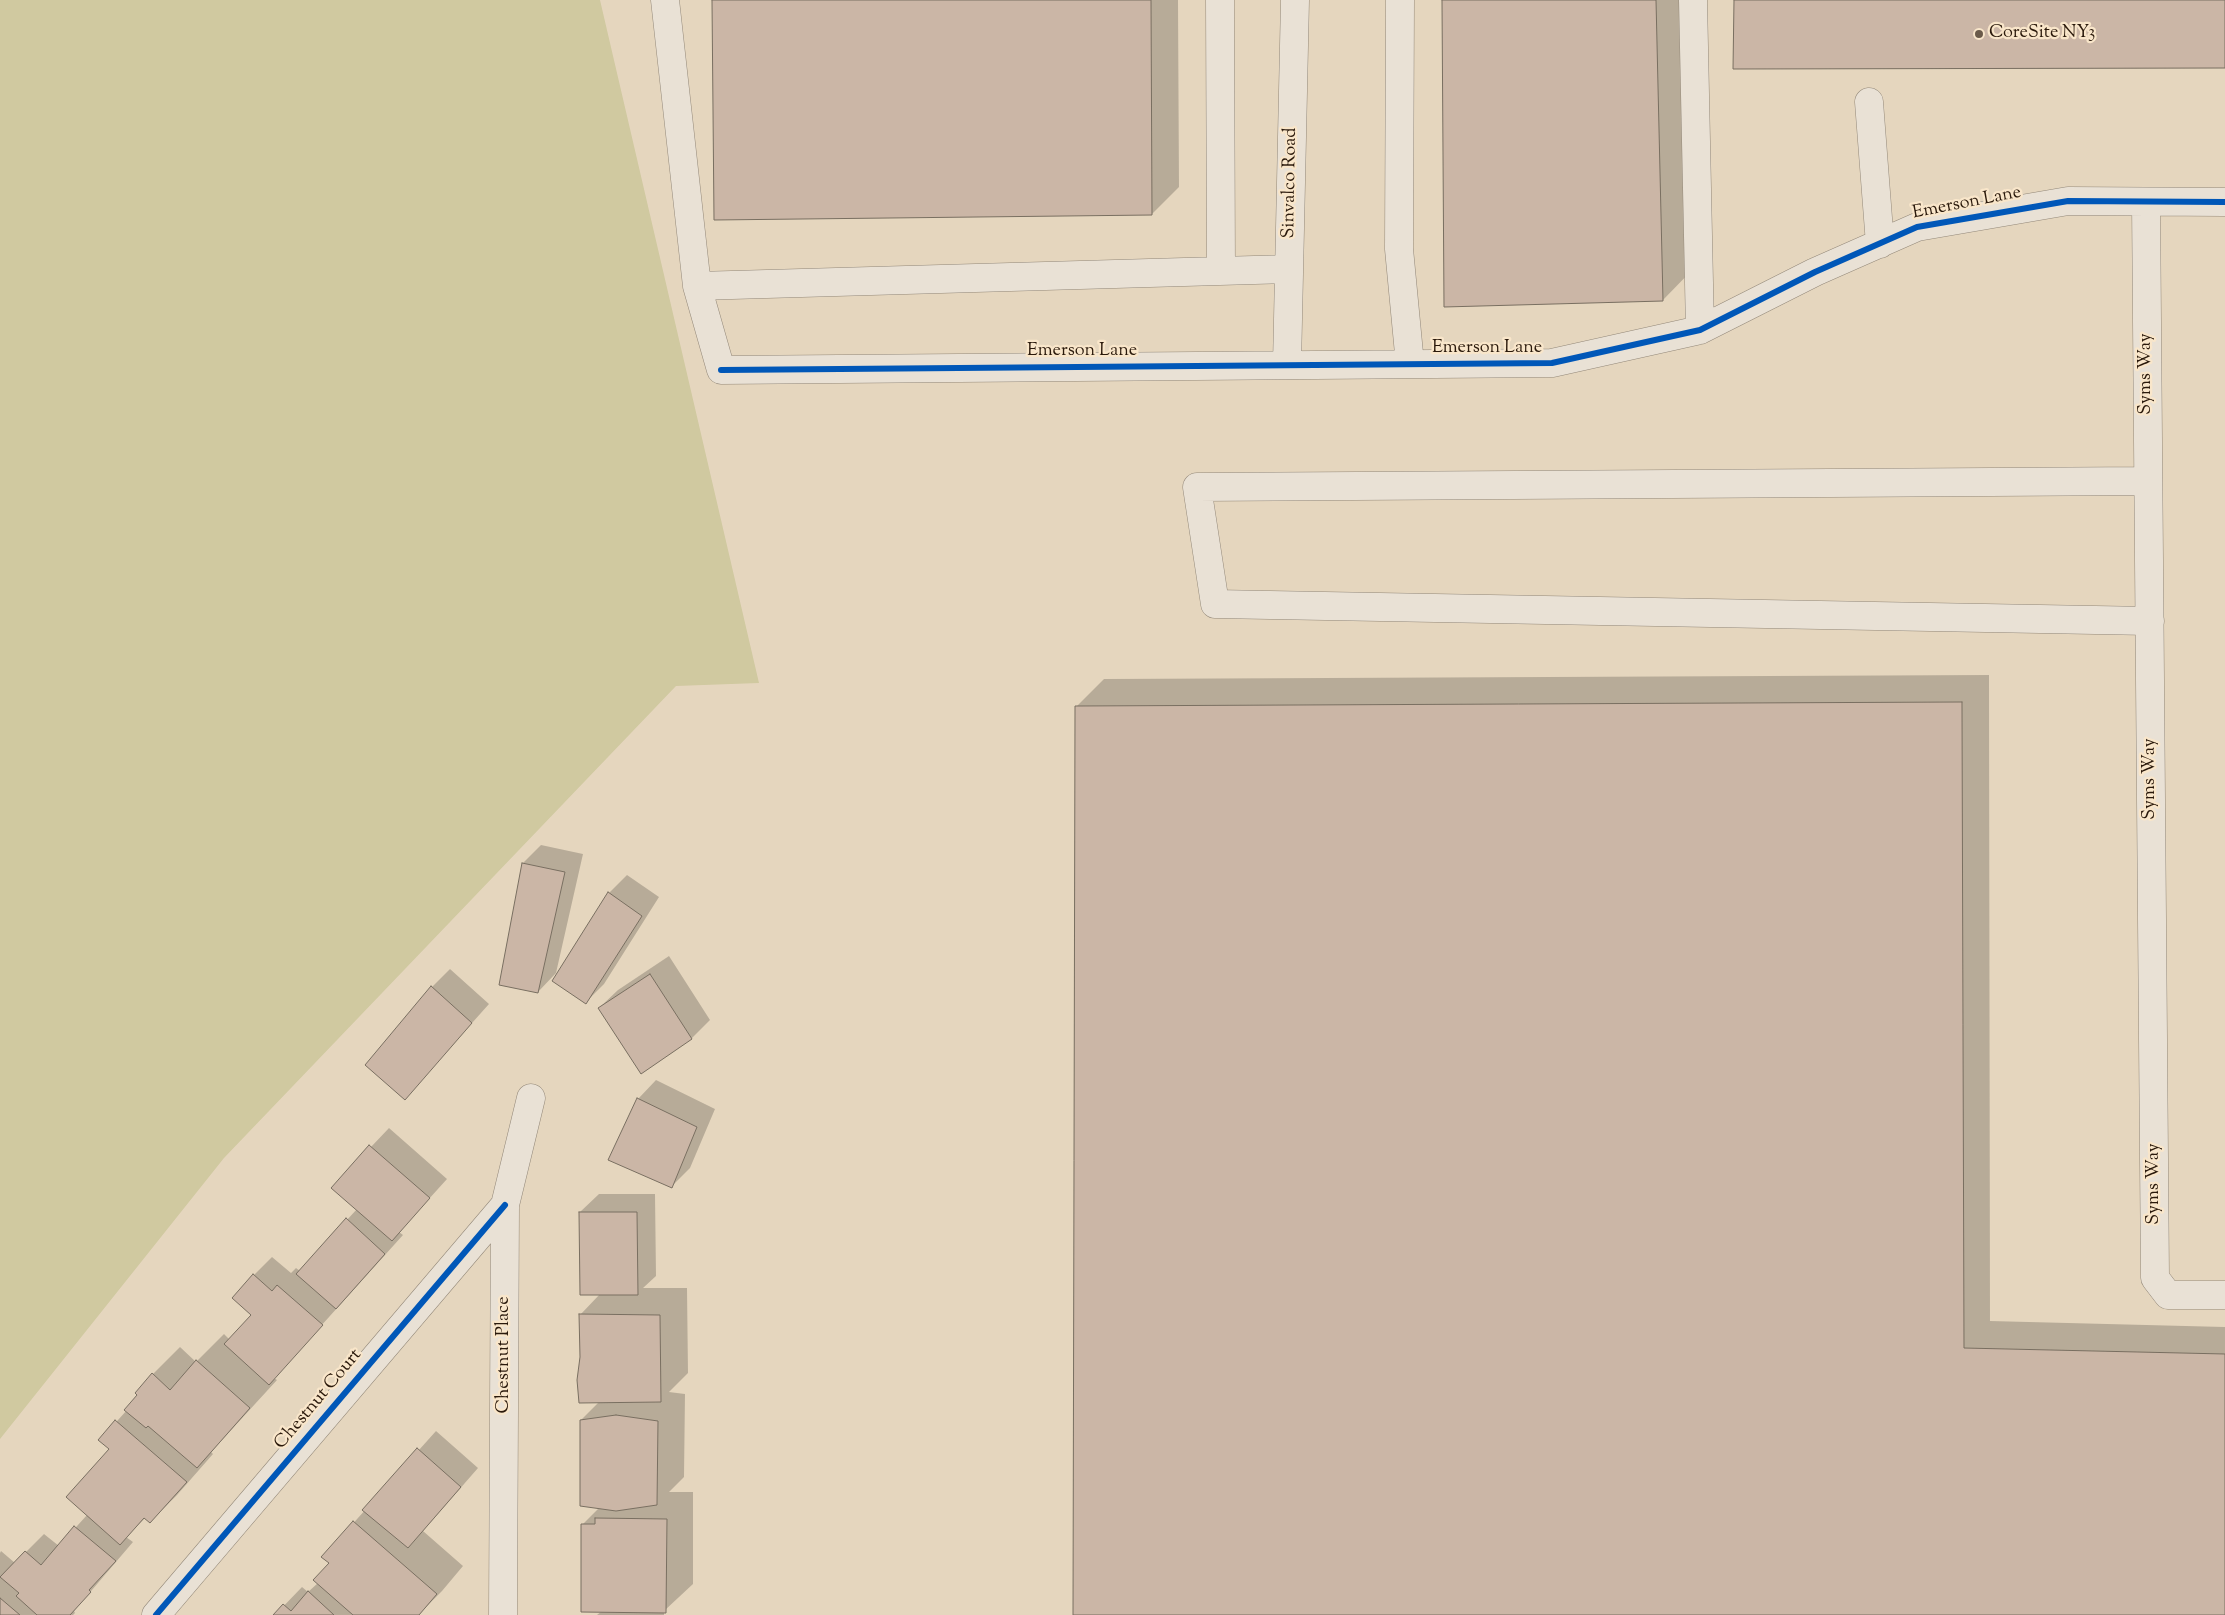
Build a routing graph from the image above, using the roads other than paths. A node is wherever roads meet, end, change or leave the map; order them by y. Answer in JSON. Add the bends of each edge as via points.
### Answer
{"nodes":[{"id":1,"x":665,"y":0,"type":"edge"},
{"id":2,"x":1220,"y":0,"type":"edge"},
{"id":3,"x":1295,"y":0,"type":"edge"},
{"id":4,"x":1400,"y":0,"type":"edge"},
{"id":5,"x":1693,"y":0,"type":"edge"},
{"id":6,"x":1869,"y":102,"type":"dead end"},
{"id":7,"x":2146,"y":202,"type":"junction"},
{"id":8,"x":2225,"y":202,"type":"edge"},
{"id":9,"x":1880,"y":244,"type":"junction"},
{"id":10,"x":1289,"y":269,"type":"junction"},
{"id":11,"x":1220,"y":271,"type":"junction"},
{"id":12,"x":697,"y":286,"type":"junction"},
{"id":13,"x":1700,"y":330,"type":"junction"},
{"id":14,"x":1410,"y":364,"type":"junction"},
{"id":15,"x":1287,"y":365,"type":"junction"},
{"id":16,"x":2148,"y":482,"type":"junction"},
{"id":17,"x":2150,"y":621,"type":"junction"},
{"id":18,"x":531,"y":1098,"type":"dead end"},
{"id":19,"x":505,"y":1205,"type":"junction"},
{"id":20,"x":2225,"y":1295,"type":"edge"},
{"id":21,"x":156,"y":1615,"type":"edge"},
{"id":22,"x":504,"y":1615,"type":"edge"}],
"edges":[{"from":1,"to":12,"type":"street"},
{"from":2,"to":11,"type":"street"},
{"from":3,"to":10,"type":"street","name":"Sinvalco Road"},
{"from":4,"to":14,"type":"street","via":[[1399,249]]},
{"from":5,"to":13,"type":"street"},
{"from":6,"to":9,"type":"street"},
{"from":7,"to":8,"type":"street","name":"Emerson Lane"},
{"from":7,"to":9,"type":"street","name":"Emerson Lane","via":[[2068,201],[1916,227]]},
{"from":7,"to":16,"type":"street","name":"Syms Way"},
{"from":9,"to":13,"type":"street","name":"Emerson Lane"},
{"from":10,"to":11,"type":"street"},
{"from":10,"to":15,"type":"street","name":"Sinvalco Road"},
{"from":11,"to":12,"type":"street"},
{"from":12,"to":15,"type":"street","name":"Emerson Lane","via":[[721,370]]},
{"from":13,"to":14,"type":"street","name":"Emerson Lane","via":[[1552,363]]},
{"from":14,"to":15,"type":"street","name":"Emerson Lane"},
{"from":16,"to":17,"type":"street","name":"Syms Way"},
{"from":16,"to":17,"type":"street","via":[[1196,487],[1215,604]]},
{"from":17,"to":20,"type":"street","name":"Syms Way","via":[[2155,1278],[2168,1295]]},
{"from":18,"to":19,"type":"street","name":"Chestnut Place"},
{"from":19,"to":21,"type":"street","name":"Chestnut Court"},
{"from":19,"to":22,"type":"street","name":"Chestnut Place"}]}
